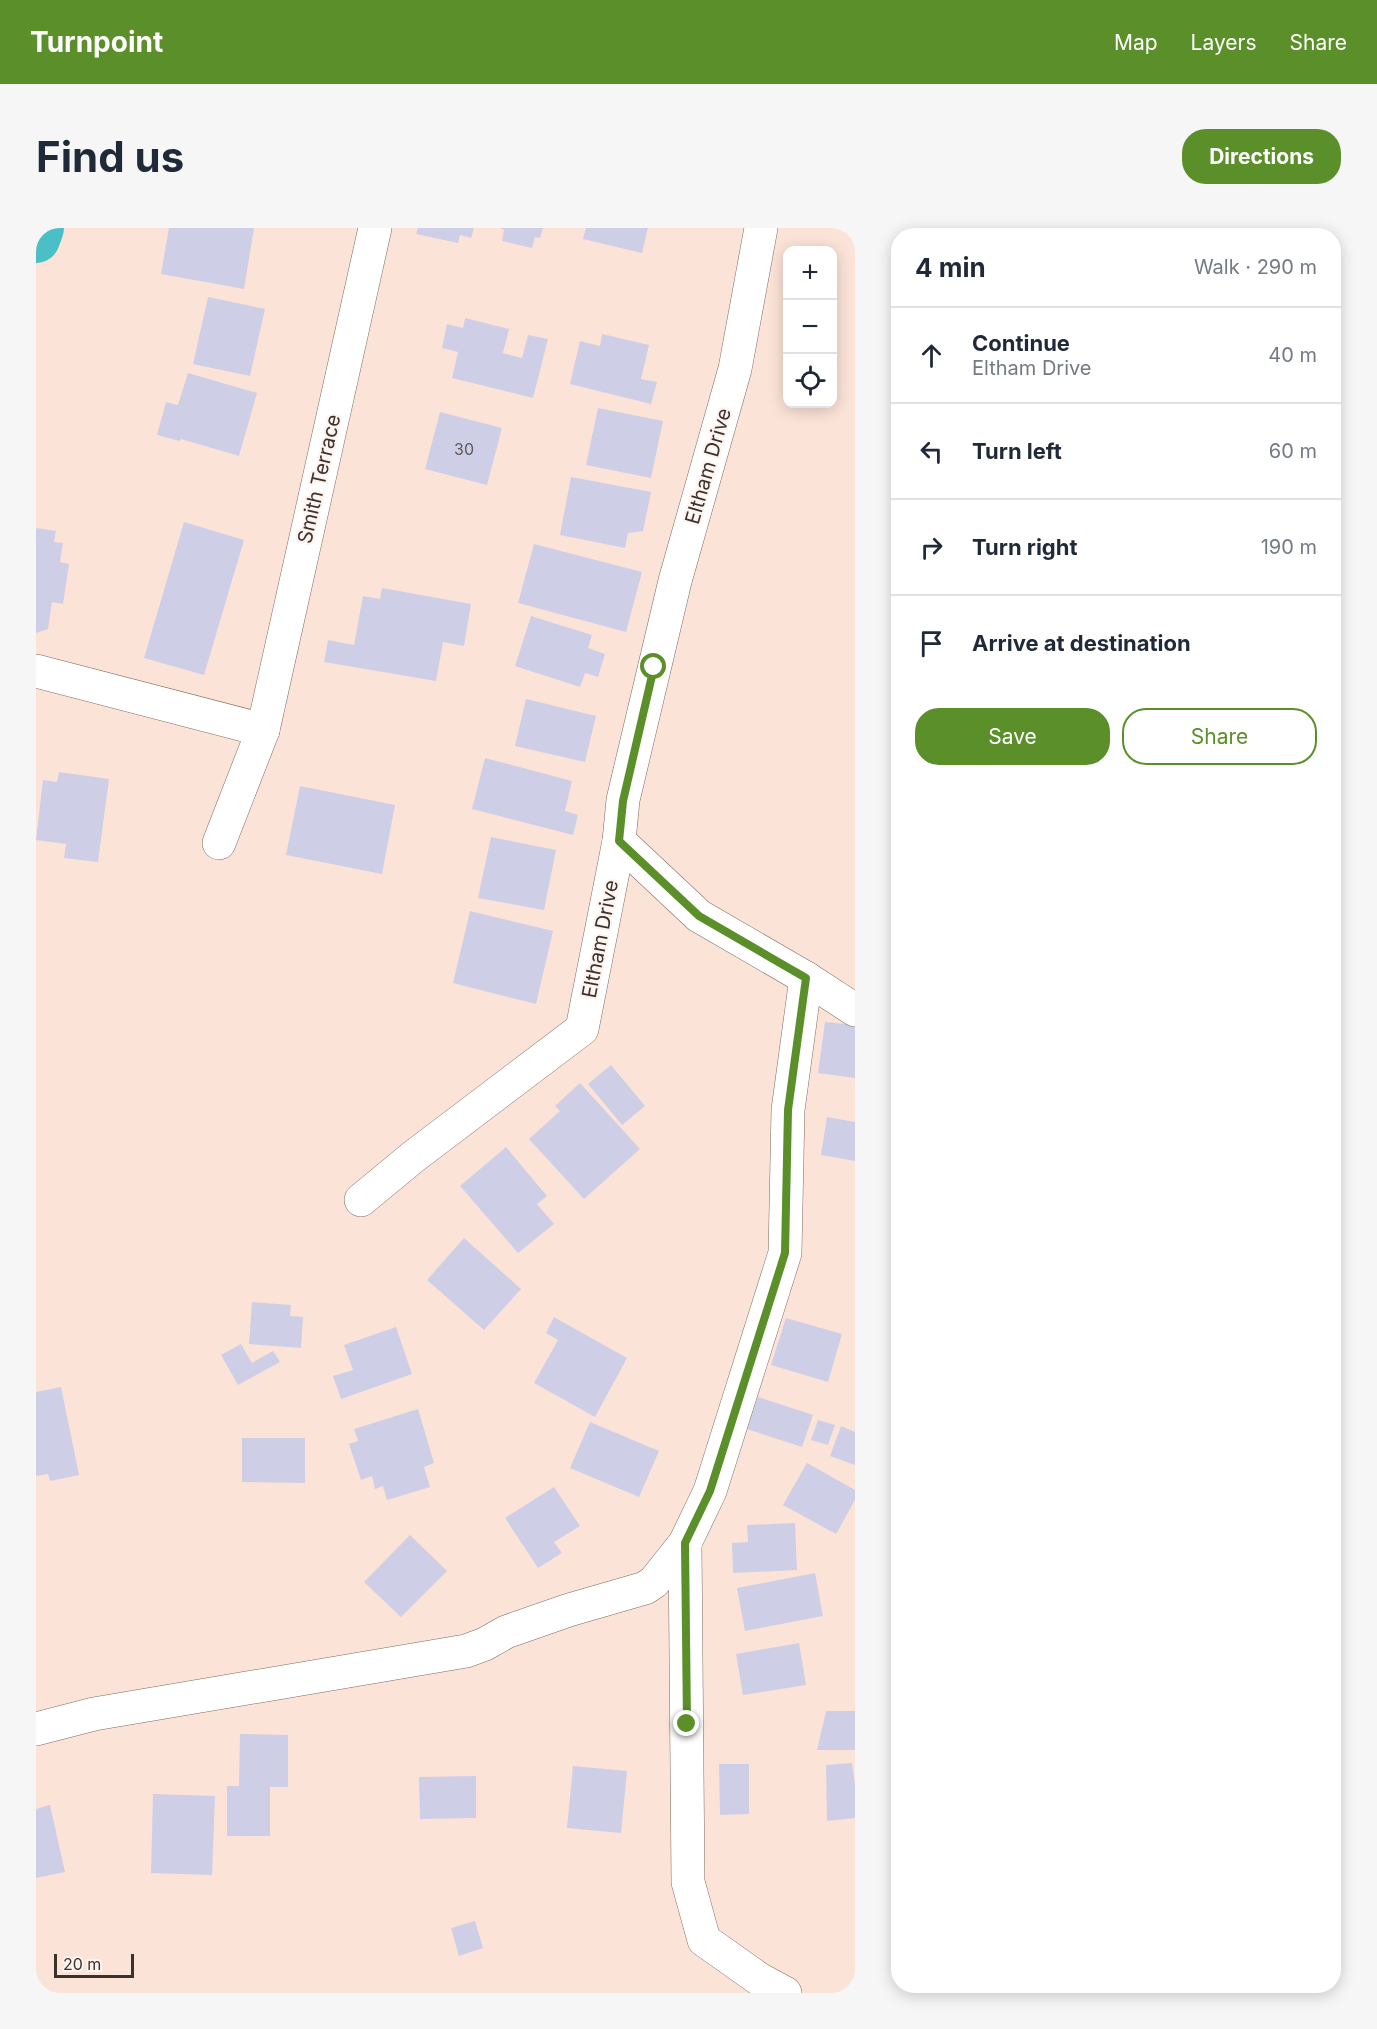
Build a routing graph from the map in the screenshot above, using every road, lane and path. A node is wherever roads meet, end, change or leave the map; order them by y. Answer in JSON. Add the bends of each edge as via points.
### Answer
{"nodes":[{"id":1,"x":375,"y":228,"type":"edge"},
{"id":2,"x":761,"y":228,"type":"edge"},
{"id":3,"x":36,"y":671,"type":"edge"},
{"id":4,"x":263,"y":730,"type":"junction"},
{"id":5,"x":619,"y":841,"type":"junction"},
{"id":6,"x":219,"y":843,"type":"dead end"},
{"id":7,"x":806,"y":978,"type":"junction"},
{"id":8,"x":855,"y":1010,"type":"edge"},
{"id":9,"x":362,"y":1200,"type":"dead end"},
{"id":10,"x":685,"y":1543,"type":"junction"},
{"id":11,"x":36,"y":1729,"type":"edge"},
{"id":12,"x":785,"y":1993,"type":"edge"}],
"edges":[{"from":1,"to":4,"type":"street","name":"Smith Terrace"},
{"from":2,"to":5,"type":"street","name":"Eltham Drive","via":[[735,369],[675,581],[623,801]]},
{"from":3,"to":4,"type":"street"},
{"from":4,"to":6,"type":"street","name":"Smith Terrace"},
{"from":5,"to":7,"type":"street","via":[[699,916]]},
{"from":5,"to":9,"type":"street","name":"Eltham Drive","via":[[582,1029]]},
{"from":7,"to":8,"type":"street"},
{"from":7,"to":10,"type":"street","via":[[788,1110],[785,1253],[710,1491]]},
{"from":10,"to":11,"type":"street","via":[[645,1588],[569,1610],[466,1650],[94,1714]]},
{"from":10,"to":12,"type":"street","via":[[688,1882],[704,1940]]}]}
